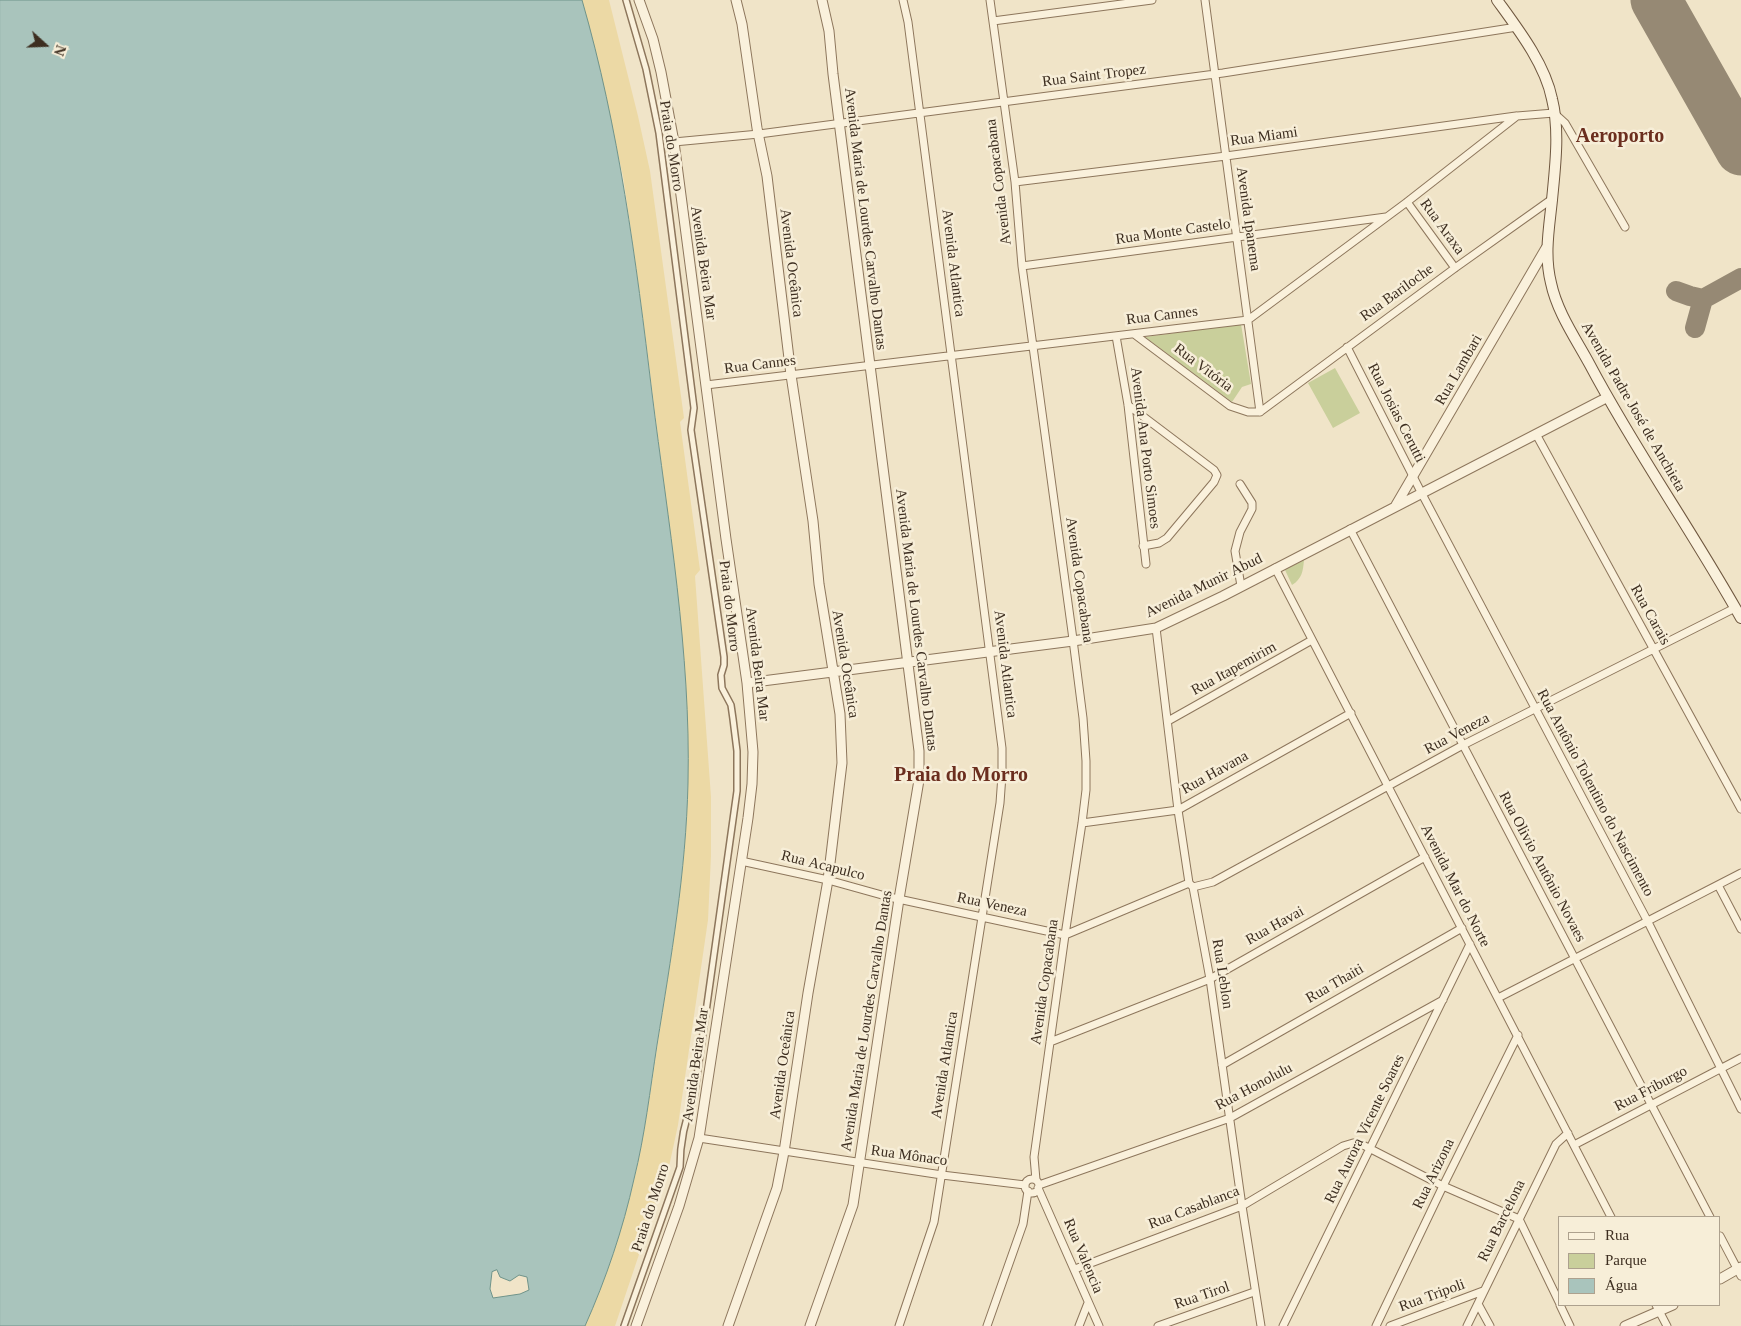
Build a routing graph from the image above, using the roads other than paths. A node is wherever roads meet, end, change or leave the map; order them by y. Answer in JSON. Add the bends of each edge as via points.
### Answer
{"nodes":[{"id":1,"x":626,"y":0,"type":"edge"},
{"id":2,"x":640,"y":0,"type":"edge"},
{"id":3,"x":736,"y":0,"type":"edge"},
{"id":4,"x":822,"y":0,"type":"edge"},
{"id":5,"x":903,"y":0,"type":"edge"},
{"id":6,"x":990,"y":0,"type":"edge"},
{"id":7,"x":1152,"y":0,"type":"edge"},
{"id":8,"x":1206,"y":0,"type":"edge"},
{"id":9,"x":1497,"y":0,"type":"edge"},
{"id":10,"x":992,"y":21,"type":"junction"},
{"id":11,"x":1517,"y":27,"type":"junction"},
{"id":12,"x":1215,"y":74,"type":"junction"},
{"id":13,"x":1003,"y":102,"type":"junction"},
{"id":14,"x":920,"y":112,"type":"junction"},
{"id":15,"x":1554,"y":113,"type":"junction"},
{"id":16,"x":1517,"y":116,"type":"junction"},
{"id":17,"x":839,"y":123,"type":"junction"},
{"id":18,"x":759,"y":134,"type":"junction"},
{"id":19,"x":674,"y":142,"type":"junction"},
{"id":20,"x":1226,"y":156,"type":"junction"},
{"id":21,"x":1015,"y":182,"type":"junction"},
{"id":22,"x":1552,"y":199,"type":"junction"},
{"id":23,"x":1407,"y":202,"type":"junction"},
{"id":24,"x":1387,"y":217,"type":"junction"},
{"id":25,"x":1626,"y":227,"type":"dead end"},
{"id":26,"x":1237,"y":237,"type":"junction"},
{"id":27,"x":1546,"y":248,"type":"junction"},
{"id":28,"x":1022,"y":266,"type":"junction"},
{"id":29,"x":1455,"y":268,"type":"junction"},
{"id":30,"x":1248,"y":320,"type":"junction"},
{"id":31,"x":1134,"y":334,"type":"junction"},
{"id":32,"x":1116,"y":336,"type":"junction"},
{"id":33,"x":1033,"y":346,"type":"junction"},
{"id":34,"x":1347,"y":347,"type":"junction"},
{"id":35,"x":951,"y":356,"type":"junction"},
{"id":36,"x":870,"y":366,"type":"junction"},
{"id":37,"x":791,"y":375,"type":"junction"},
{"id":38,"x":706,"y":385,"type":"junction"},
{"id":39,"x":1606,"y":398,"type":"junction"},
{"id":40,"x":1128,"y":406,"type":"junction"},
{"id":41,"x":1260,"y":412,"type":"junction"},
{"id":42,"x":1536,"y":434,"type":"junction"},
{"id":43,"x":1413,"y":476,"type":"junction"},
{"id":44,"x":1240,"y":484,"type":"dead end"},
{"id":45,"x":1421,"y":492,"type":"junction"},
{"id":46,"x":1396,"y":506,"type":"junction"},
{"id":47,"x":1350,"y":529,"type":"junction"},
{"id":48,"x":1144,"y":546,"type":"junction"},
{"id":49,"x":1146,"y":564,"type":"dead end"},
{"id":50,"x":1275,"y":568,"type":"junction"},
{"id":51,"x":1241,"y":586,"type":"junction"},
{"id":52,"x":1739,"y":615,"type":"edge"},
{"id":53,"x":1156,"y":628,"type":"junction"},
{"id":54,"x":1312,"y":640,"type":"junction"},
{"id":55,"x":1073,"y":641,"type":"junction"},
{"id":56,"x":1653,"y":649,"type":"junction"},
{"id":57,"x":990,"y":652,"type":"junction"},
{"id":58,"x":908,"y":662,"type":"junction"},
{"id":59,"x":833,"y":672,"type":"junction"},
{"id":60,"x":747,"y":683,"type":"junction"},
{"id":61,"x":1535,"y":708,"type":"junction"},
{"id":62,"x":1351,"y":714,"type":"junction"},
{"id":63,"x":1168,"y":721,"type":"junction"},
{"id":64,"x":1463,"y":745,"type":"junction"},
{"id":65,"x":1388,"y":786,"type":"junction"},
{"id":66,"x":1741,"y":809,"type":"edge"},
{"id":67,"x":1178,"y":810,"type":"junction"},
{"id":68,"x":1082,"y":823,"type":"junction"},
{"id":69,"x":1425,"y":857,"type":"junction"},
{"id":70,"x":741,"y":860,"type":"junction"},
{"id":71,"x":1741,"y":873,"type":"edge"},
{"id":72,"x":828,"y":880,"type":"junction"},
{"id":73,"x":1191,"y":885,"type":"junction"},
{"id":74,"x":1718,"y":885,"type":"junction"},
{"id":75,"x":899,"y":899,"type":"junction"},
{"id":76,"x":983,"y":917,"type":"junction"},
{"id":77,"x":1648,"y":922,"type":"junction"},
{"id":78,"x":1462,"y":928,"type":"junction"},
{"id":79,"x":1741,"y":929,"type":"edge"},
{"id":80,"x":1065,"y":935,"type":"junction"},
{"id":81,"x":1470,"y":944,"type":"junction"},
{"id":82,"x":1575,"y":959,"type":"junction"},
{"id":83,"x":1210,"y":979,"type":"junction"},
{"id":84,"x":1498,"y":998,"type":"junction"},
{"id":85,"x":1443,"y":1000,"type":"junction"},
{"id":86,"x":1518,"y":1035,"type":"junction"},
{"id":87,"x":1050,"y":1042,"type":"junction"},
{"id":88,"x":1741,"y":1058,"type":"edge"},
{"id":89,"x":1222,"y":1065,"type":"junction"},
{"id":90,"x":1720,"y":1068,"type":"junction"},
{"id":91,"x":1651,"y":1104,"type":"junction"},
{"id":92,"x":1741,"y":1110,"type":"edge"},
{"id":93,"x":1230,"y":1118,"type":"junction"},
{"id":94,"x":1568,"y":1133,"type":"junction"},
{"id":95,"x":699,"y":1138,"type":"junction"},
{"id":96,"x":1574,"y":1145,"type":"junction"},
{"id":97,"x":1371,"y":1149,"type":"junction"},
{"id":98,"x":784,"y":1152,"type":"junction"},
{"id":99,"x":859,"y":1163,"type":"junction"},
{"id":100,"x":942,"y":1175,"type":"junction"},
{"id":101,"x":1443,"y":1186,"type":"junction"},
{"id":102,"x":1033,"y":1187,"type":"junction"},
{"id":103,"x":1242,"y":1206,"type":"junction"},
{"id":104,"x":1610,"y":1216,"type":"edge"},
{"id":105,"x":1709,"y":1216,"type":"edge"},
{"id":106,"x":1519,"y":1219,"type":"junction"},
{"id":107,"x":1721,"y":1238,"type":"edge"},
{"id":108,"x":1074,"y":1269,"type":"junction"},
{"id":109,"x":1740,"y":1271,"type":"edge"},
{"id":110,"x":1721,"y":1279,"type":"edge"},
{"id":111,"x":1484,"y":1291,"type":"junction"},
{"id":112,"x":1254,"y":1292,"type":"junction"},
{"id":113,"x":1558,"y":1300,"type":"edge"},
{"id":114,"x":1088,"y":1303,"type":"junction"},
{"id":115,"x":1478,"y":1304,"type":"junction"},
{"id":116,"x":1561,"y":1306,"type":"edge"},
{"id":117,"x":1657,"y":1308,"type":"edge"},
{"id":118,"x":624,"y":1326,"type":"edge"},
{"id":119,"x":636,"y":1326,"type":"edge"},
{"id":120,"x":728,"y":1326,"type":"edge"},
{"id":121,"x":810,"y":1326,"type":"edge"},
{"id":122,"x":899,"y":1326,"type":"edge"},
{"id":123,"x":987,"y":1326,"type":"edge"},
{"id":124,"x":1079,"y":1326,"type":"edge"},
{"id":125,"x":1099,"y":1326,"type":"edge"},
{"id":126,"x":1158,"y":1326,"type":"edge"},
{"id":127,"x":1261,"y":1326,"type":"edge"},
{"id":128,"x":1283,"y":1326,"type":"edge"},
{"id":129,"x":1376,"y":1326,"type":"edge"},
{"id":130,"x":1390,"y":1326,"type":"edge"},
{"id":131,"x":1468,"y":1326,"type":"edge"},
{"id":132,"x":1490,"y":1326,"type":"edge"},
{"id":133,"x":1570,"y":1326,"type":"edge"},
{"id":134,"x":1625,"y":1326,"type":"edge"},
{"id":135,"x":1667,"y":1326,"type":"edge"}],
"edges":[{"from":1,"to":118,"type":"street","name":"Praia do Morro","via":[[646,69],[659,133],[694,408],[691,430],[724,657],[722,688],[731,705],[737,791],[694,1097],[680,1167]]},
{"from":2,"to":19,"type":"street","name":"Avenida Beira Mar","via":[[659,64]]},
{"from":3,"to":18,"type":"street","name":"Avenida Oceânica"},
{"from":4,"to":17,"type":"street","name":"Avenida Maria de Lourdes Carvalho Dantas","via":[[829,31]]},
{"from":5,"to":14,"type":"street","name":"Avenida Atlantica"},
{"from":6,"to":10,"type":"street","name":"Avenida Copacabana"},
{"from":7,"to":10,"type":"street"},
{"from":8,"to":12,"type":"street","name":"Avenida Ipanema"},
{"from":9,"to":11,"type":"main road","name":"Avenida Padre José de Anchieta"},
{"from":10,"to":13,"type":"street","name":"Avenida Copacabana"},
{"from":11,"to":12,"type":"street","name":"Rua Saint Tropez"},
{"from":11,"to":15,"type":"main road","name":"Avenida Padre José de Anchieta","via":[[1543,71]]},
{"from":12,"to":13,"type":"street","name":"Rua Saint Tropez"},
{"from":12,"to":20,"type":"street","name":"Avenida Ipanema"},
{"from":13,"to":14,"type":"street","name":"Rua Saint Tropez"},
{"from":13,"to":21,"type":"street","name":"Avenida Copacabana"},
{"from":14,"to":17,"type":"street","name":"Rua Saint Tropez"},
{"from":14,"to":35,"type":"street","name":"Avenida Atlantica"},
{"from":15,"to":16,"type":"street"},
{"from":15,"to":22,"type":"main road","name":"Avenida Padre José de Anchieta","via":[[1556,141]]},
{"from":15,"to":25,"type":"street","via":[[1566,122]]},
{"from":16,"to":20,"type":"street","name":"Rua Miami"},
{"from":16,"to":23,"type":"street","name":"Rua Cannes"},
{"from":17,"to":18,"type":"street","name":"Rua Saint Tropez"},
{"from":17,"to":36,"type":"street","name":"Avenida Maria de Lourdes Carvalho Dantas"},
{"from":18,"to":19,"type":"street","name":"Rua Saint Tropez"},
{"from":18,"to":37,"type":"street","name":"Avenida Oceânica"},
{"from":19,"to":38,"type":"street","name":"Avenida Beira Mar"},
{"from":20,"to":21,"type":"street","name":"Rua Miami"},
{"from":20,"to":26,"type":"street","name":"Avenida Ipanema"},
{"from":21,"to":28,"type":"street","name":"Avenida Copacabana"},
{"from":22,"to":27,"type":"main road","name":"Avenida Padre José de Anchieta"},
{"from":22,"to":29,"type":"street","name":"Rua Bariloche"},
{"from":23,"to":24,"type":"street","name":"Rua Cannes"},
{"from":23,"to":29,"type":"street","name":"Rua Araxa"},
{"from":24,"to":26,"type":"street","name":"Rua Monte Castelo"},
{"from":24,"to":30,"type":"street","name":"Rua Cannes"},
{"from":26,"to":28,"type":"street","name":"Rua Monte Castelo"},
{"from":26,"to":30,"type":"street","name":"Avenida Ipanema"},
{"from":27,"to":39,"type":"main road","name":"Avenida Padre José de Anchieta","via":[[1551,284],[1561,312]]},
{"from":27,"to":43,"type":"street","name":"Rua Lambari"},
{"from":28,"to":33,"type":"street","name":"Avenida Copacabana"},
{"from":29,"to":34,"type":"street","name":"Rua Bariloche"},
{"from":30,"to":31,"type":"street","name":"Rua Cannes"},
{"from":30,"to":41,"type":"street","name":"Avenida Ipanema"},
{"from":31,"to":32,"type":"street","name":"Rua Cannes"},
{"from":31,"to":41,"type":"street","name":"Rua Vitória","via":[[1230,406]]},
{"from":32,"to":33,"type":"street","name":"Rua Cannes"},
{"from":32,"to":40,"type":"street","name":"Avenida Ana Porto Simoes"},
{"from":33,"to":35,"type":"street","name":"Rua Cannes"},
{"from":33,"to":55,"type":"street","name":"Avenida Copacabana"},
{"from":34,"to":41,"type":"street","name":"Rua Bariloche"},
{"from":34,"to":43,"type":"street","name":"Rua Josias Cerutti"},
{"from":35,"to":36,"type":"street","name":"Rua Cannes"},
{"from":35,"to":57,"type":"street","name":"Avenida Atlantica"},
{"from":36,"to":37,"type":"street","name":"Rua Cannes"},
{"from":36,"to":58,"type":"street","name":"Avenida Maria de Lourdes Carvalho Dantas"},
{"from":37,"to":38,"type":"street","name":"Rua Cannes"},
{"from":37,"to":59,"type":"street","name":"Avenida Oceânica"},
{"from":38,"to":60,"type":"street","name":"Avenida Beira Mar"},
{"from":39,"to":42,"type":"street","name":"Avenida Munir Abud"},
{"from":39,"to":52,"type":"main road","name":"Avenida Padre José de Anchieta"},
{"from":40,"to":48,"type":"street","name":"Avenida Ana Porto Simoes"},
{"from":40,"to":48,"type":"street","via":[[1217,475],[1167,538]]},
{"from":42,"to":45,"type":"street","name":"Avenida Munir Abud"},
{"from":42,"to":56,"type":"street","name":"Rua Carais"},
{"from":43,"to":45,"type":"street","name":"Rua Josias Cerutti"},
{"from":43,"to":46,"type":"street","name":"Rua Lambari"},
{"from":44,"to":51,"type":"street","via":[[1252,503],[1235,551]]},
{"from":45,"to":46,"type":"street","name":"Avenida Munir Abud"},
{"from":45,"to":61,"type":"street","name":"Rua Antônio Tolentino do Nascimento"},
{"from":46,"to":47,"type":"street","name":"Avenida Munir Abud"},
{"from":47,"to":50,"type":"street","name":"Avenida Munir Abud"},
{"from":47,"to":64,"type":"street","name":"Rua Olivio Antônio Novaes"},
{"from":48,"to":49,"type":"street","name":"Avenida Ana Porto Simoes"},
{"from":50,"to":51,"type":"street","name":"Avenida Munir Abud"},
{"from":50,"to":54,"type":"street","name":"Avenida Mar do Norte"},
{"from":51,"to":53,"type":"street","name":"Avenida Munir Abud"},
{"from":52,"to":56,"type":"street","name":"Rua Veneza"},
{"from":53,"to":55,"type":"street","name":"Avenida Munir Abud"},
{"from":53,"to":63,"type":"street","name":"Rua Leblon"},
{"from":54,"to":62,"type":"street","name":"Avenida Mar do Norte"},
{"from":54,"to":63,"type":"street","name":"Rua Itapemirim"},
{"from":55,"to":57,"type":"street","name":"Avenida Munir Abud"},
{"from":55,"to":68,"type":"street","name":"Avenida Copacabana","via":[[1086,760]]},
{"from":56,"to":61,"type":"street","name":"Rua Veneza"},
{"from":56,"to":66,"type":"street","name":"Rua Carais"},
{"from":57,"to":58,"type":"street","name":"Avenida Munir Abud"},
{"from":57,"to":76,"type":"street","name":"Avenida Atlantica","via":[[1002,748],[1002,775]]},
{"from":58,"to":59,"type":"street","name":"Avenida Munir Abud"},
{"from":58,"to":75,"type":"street","name":"Avenida Maria de Lourdes Carvalho Dantas","via":[[919,751],[918,780]]},
{"from":59,"to":60,"type":"street","name":"Avenida Munir Abud"},
{"from":59,"to":72,"type":"street","name":"Avenida Oceânica","via":[[840,714],[842,762]]},
{"from":60,"to":70,"type":"street","name":"Avenida Beira Mar","via":[[752,784]]},
{"from":61,"to":64,"type":"street","name":"Rua Veneza"},
{"from":61,"to":77,"type":"street","name":"Rua Antônio Tolentino do Nascimento"},
{"from":62,"to":65,"type":"street","name":"Avenida Mar do Norte"},
{"from":62,"to":67,"type":"street","name":"Rua Havana"},
{"from":63,"to":67,"type":"street","name":"Rua Leblon"},
{"from":64,"to":65,"type":"street","name":"Rua Veneza"},
{"from":64,"to":82,"type":"street","name":"Rua Olivio Antônio Novaes"},
{"from":65,"to":69,"type":"street","name":"Avenida Mar do Norte"},
{"from":65,"to":73,"type":"street","name":"Rua Veneza","via":[[1213,882]]},
{"from":67,"to":68,"type":"street","name":"Rua Havana"},
{"from":67,"to":73,"type":"street","name":"Rua Leblon"},
{"from":68,"to":80,"type":"street","name":"Avenida Copacabana"},
{"from":69,"to":78,"type":"street","name":"Avenida Mar do Norte"},
{"from":69,"to":83,"type":"street","name":"Rua Havai"},
{"from":70,"to":72,"type":"street","name":"Rua Acapulco"},
{"from":70,"to":95,"type":"street","name":"Avenida Beira Mar"},
{"from":71,"to":74,"type":"street"},
{"from":72,"to":75,"type":"street","name":"Rua Acapulco"},
{"from":72,"to":98,"type":"street","name":"Avenida Oceânica"},
{"from":73,"to":80,"type":"street","name":"Rua Veneza"},
{"from":73,"to":83,"type":"street","name":"Rua Leblon"},
{"from":74,"to":77,"type":"street"},
{"from":74,"to":79,"type":"street"},
{"from":75,"to":76,"type":"street","name":"Rua Veneza"},
{"from":75,"to":99,"type":"street","name":"Avenida Maria de Lourdes Carvalho Dantas"},
{"from":76,"to":80,"type":"street","name":"Rua Veneza"},
{"from":76,"to":100,"type":"street","name":"Avenida Atlantica"},
{"from":77,"to":82,"type":"street"},
{"from":77,"to":90,"type":"street","name":"Rua Antônio Tolentino do Nascimento"},
{"from":78,"to":81,"type":"street","name":"Avenida Mar do Norte"},
{"from":78,"to":89,"type":"street","name":"Rua Thaiti"},
{"from":80,"to":87,"type":"street","name":"Avenida Copacabana"},
{"from":81,"to":84,"type":"street","name":"Avenida Mar do Norte"},
{"from":81,"to":85,"type":"street","name":"Rua Aurora Vicente Soares"},
{"from":82,"to":84,"type":"street"},
{"from":82,"to":91,"type":"street","name":"Rua Olivio Antônio Novaes"},
{"from":83,"to":87,"type":"street","name":"Rua Havai"},
{"from":83,"to":89,"type":"street","name":"Rua Leblon"},
{"from":84,"to":86,"type":"street","name":"Avenida Mar do Norte"},
{"from":85,"to":93,"type":"street","name":"Rua Honolulu"},
{"from":85,"to":97,"type":"street","name":"Rua Aurora Vicente Soares"},
{"from":86,"to":94,"type":"street","name":"Avenida Mar do Norte"},
{"from":86,"to":101,"type":"street","name":"Rua Arizona"},
{"from":87,"to":102,"type":"street","name":"Avenida Copacabana","via":[[1034,1156]]},
{"from":88,"to":90,"type":"street","name":"Rua Friburgo"},
{"from":89,"to":93,"type":"street","name":"Rua Leblon"},
{"from":90,"to":91,"type":"street","name":"Rua Friburgo"},
{"from":90,"to":92,"type":"street","name":"Rua Antônio Tolentino do Nascimento"},
{"from":91,"to":96,"type":"street","name":"Rua Friburgo"},
{"from":91,"to":105,"type":"street","name":"Rua Olivio Antônio Novaes"},
{"from":93,"to":102,"type":"street","name":"Rua Honolulu"},
{"from":93,"to":103,"type":"street","name":"Rua Leblon"},
{"from":94,"to":96,"type":"street","name":"Avenida Mar do Norte"},
{"from":94,"to":106,"type":"street","name":"Rua Barcelona","via":[[1556,1144]]},
{"from":95,"to":98,"type":"street","name":"Rua Mônaco"},
{"from":95,"to":119,"type":"street","name":"Avenida Beira Mar","via":[[679,1206]]},
{"from":96,"to":104,"type":"street","name":"Avenida Mar do Norte"},
{"from":97,"to":101,"type":"street","name":"Rua Casablanca"},
{"from":97,"to":103,"type":"street","name":"Rua Casablanca","via":[[1353,1143],[1343,1146]]},
{"from":97,"to":128,"type":"street","name":"Rua Aurora Vicente Soares"},
{"from":98,"to":99,"type":"street","name":"Rua Mônaco"},
{"from":98,"to":120,"type":"street","name":"Avenida Oceânica","via":[[777,1188]]},
{"from":99,"to":100,"type":"street","name":"Rua Mônaco"},
{"from":99,"to":121,"type":"street","name":"Avenida Maria de Lourdes Carvalho Dantas","via":[[852,1205]]},
{"from":100,"to":102,"type":"street","name":"Rua Mônaco"},
{"from":100,"to":122,"type":"street","name":"Avenida Atlantica","via":[[934,1222]]},
{"from":101,"to":106,"type":"street","name":"Rua Casablanca"},
{"from":101,"to":129,"type":"street","name":"Rua Arizona"},
{"from":102,"to":108,"type":"street","name":"Rua Valencia","via":[[1042,1196]]},
{"from":102,"to":123,"type":"street","name":"Avenida Copacabana","via":[[1012,1259]]},
{"from":103,"to":108,"type":"street","name":"Rua Casablanca"},
{"from":103,"to":112,"type":"street","name":"Rua Leblon"},
{"from":106,"to":111,"type":"street","name":"Rua Barcelona"},
{"from":106,"to":113,"type":"street"},
{"from":107,"to":109,"type":"street"},
{"from":108,"to":114,"type":"street","name":"Rua Valencia"},
{"from":109,"to":110,"type":"street"},
{"from":111,"to":115,"type":"street","name":"Rua Barcelona"},
{"from":111,"to":130,"type":"street","name":"Rua Tripoli"},
{"from":112,"to":126,"type":"street","name":"Rua Tirol"},
{"from":112,"to":127,"type":"street","name":"Rua Leblon"},
{"from":114,"to":124,"type":"street"},
{"from":114,"to":125,"type":"street","name":"Rua Valencia"},
{"from":115,"to":131,"type":"street","name":"Rua Barcelona"},
{"from":115,"to":132,"type":"street"},
{"from":116,"to":133,"type":"street"},
{"from":117,"to":134,"type":"street"},
{"from":117,"to":135,"type":"street"}]}
